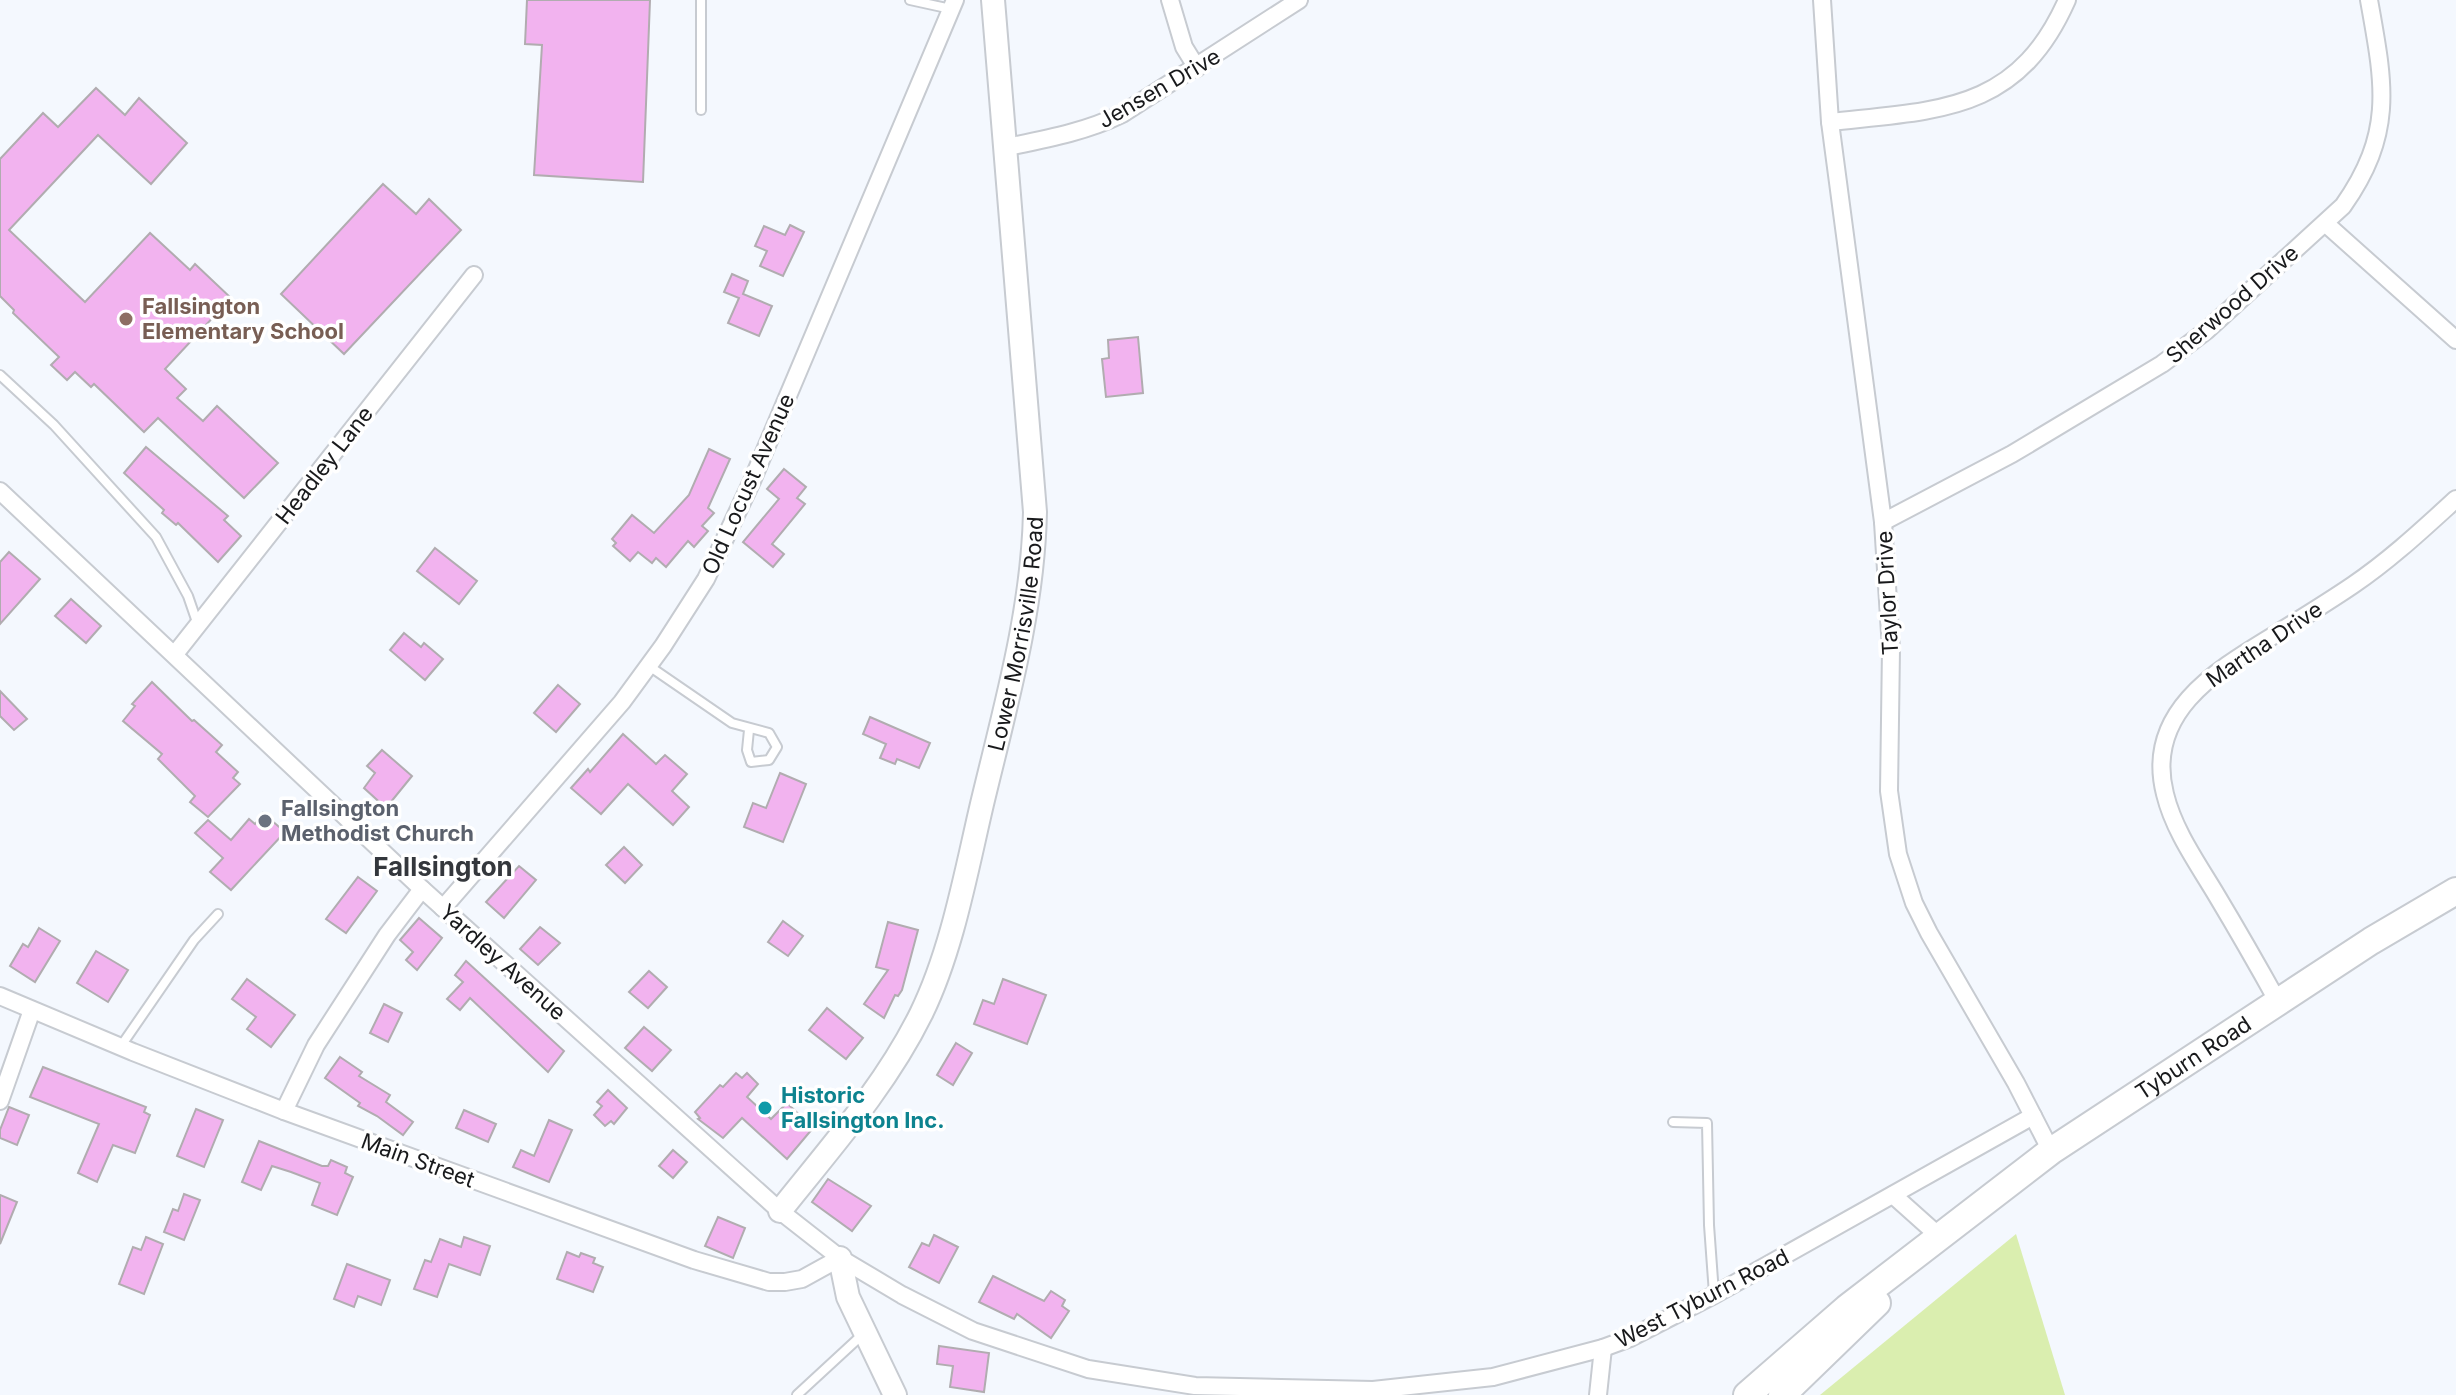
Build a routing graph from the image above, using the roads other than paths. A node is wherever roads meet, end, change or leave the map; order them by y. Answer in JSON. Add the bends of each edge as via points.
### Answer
{"nodes":[{"id":1,"x":701,"y":0,"type":"edge"},
{"id":2,"x":910,"y":0,"type":"edge"},
{"id":3,"x":993,"y":0,"type":"edge"},
{"id":4,"x":1170,"y":0,"type":"edge"},
{"id":5,"x":1299,"y":0,"type":"edge"},
{"id":6,"x":1822,"y":0,"type":"edge"},
{"id":7,"x":2067,"y":0,"type":"edge"},
{"id":8,"x":2369,"y":0,"type":"edge"},
{"id":9,"x":953,"y":4,"type":"edge"},
{"id":10,"x":1197,"y":68,"type":"junction"},
{"id":11,"x":701,"y":110,"type":"dead end"},
{"id":12,"x":1830,"y":122,"type":"junction"},
{"id":13,"x":1007,"y":147,"type":"junction"},
{"id":14,"x":2325,"y":223,"type":"junction"},
{"id":15,"x":474,"y":275,"type":"dead end"},
{"id":16,"x":2456,"y":340,"type":"edge"},
{"id":17,"x":0,"y":375,"type":"edge"},
{"id":18,"x":0,"y":491,"type":"edge"},
{"id":19,"x":2456,"y":499,"type":"edge"},
{"id":20,"x":1883,"y":522,"type":"junction"},
{"id":21,"x":198,"y":625,"type":"junction"},
{"id":22,"x":175,"y":654,"type":"junction"},
{"id":23,"x":649,"y":666,"type":"junction"},
{"id":24,"x":749,"y":730,"type":"junction"},
{"id":25,"x":422,"y":889,"type":"junction"},
{"id":26,"x":2456,"y":891,"type":"edge"},
{"id":27,"x":443,"y":908,"type":"junction"},
{"id":28,"x":218,"y":914,"type":"dead end"},
{"id":29,"x":0,"y":996,"type":"edge"},
{"id":30,"x":2278,"y":1002,"type":"junction"},
{"id":31,"x":32,"y":1010,"type":"junction"},
{"id":32,"x":121,"y":1047,"type":"junction"},
{"id":33,"x":0,"y":1101,"type":"edge"},
{"id":34,"x":284,"y":1111,"type":"junction"},
{"id":35,"x":2033,"y":1116,"type":"junction"},
{"id":36,"x":1673,"y":1122,"type":"dead end"},
{"id":37,"x":2051,"y":1151,"type":"junction"},
{"id":38,"x":1893,"y":1195,"type":"junction"},
{"id":39,"x":780,"y":1211,"type":"junction"},
{"id":40,"x":1940,"y":1237,"type":"junction"},
{"id":41,"x":840,"y":1258,"type":"junction"},
{"id":42,"x":1714,"y":1295,"type":"junction"},
{"id":43,"x":866,"y":1332,"type":"junction"},
{"id":44,"x":1603,"y":1348,"type":"junction"},
{"id":45,"x":797,"y":1395,"type":"edge"},
{"id":46,"x":895,"y":1395,"type":"edge"},
{"id":47,"x":1598,"y":1395,"type":"edge"},
{"id":48,"x":1747,"y":1395,"type":"edge"},
{"id":49,"x":1782,"y":1395,"type":"edge"}],
"edges":[{"from":1,"to":11,"type":"lane"},
{"from":2,"to":9,"type":"lane"},
{"from":3,"to":13,"type":"street","name":"Lower Morrisville Road"},
{"from":4,"to":10,"type":"street","via":[[1184,47]]},
{"from":5,"to":10,"type":"street","name":"Jensen Drive"},
{"from":6,"to":12,"type":"street","name":"Taylor Drive"},
{"from":7,"to":12,"type":"street","via":[[2033,58],[1995,89],[1955,105]]},
{"from":8,"to":14,"type":"street","name":"Sherwood Drive","via":[[2382,84],[2381,122],[2359,182]]},
{"from":9,"to":23,"type":"street","name":"Old Locust Avenue","via":[[752,481],[706,579]]},
{"from":10,"to":13,"type":"street","name":"Jensen Drive","via":[[1100,125]]},
{"from":12,"to":20,"type":"street","name":"Taylor Drive"},
{"from":13,"to":39,"type":"street","name":"Lower Morrisville Road","via":[[1035,512],[1022,634],[941,966],[923,1011],[872,1096]]},
{"from":14,"to":16,"type":"street"},
{"from":14,"to":20,"type":"street","name":"Sherwood Drive","via":[[2162,364],[2012,454]]},
{"from":15,"to":21,"type":"street","name":"Headley Lane"},
{"from":17,"to":21,"type":"lane","via":[[64,434],[156,537]]},
{"from":18,"to":22,"type":"street","name":"Yardley Avenue"},
{"from":19,"to":30,"type":"street","name":"Martha Drive","via":[[2359,580],[2222,666],[2178,712],[2165,737],[2161,767],[2170,810]]},
{"from":20,"to":35,"type":"street","name":"Taylor Drive","via":[[1891,649],[1889,791],[1898,854],[1929,933]]},
{"from":21,"to":22,"type":"street","name":"Headley Lane"},
{"from":22,"to":25,"type":"street","name":"Yardley Avenue"},
{"from":23,"to":24,"type":"lane"},
{"from":23,"to":27,"type":"street","name":"Old Locust Avenue"},
{"from":24,"to":24,"type":"lane","via":[[769,733],[777,747],[769,760],[751,762]]},
{"from":25,"to":27,"type":"street","name":"Yardley Avenue"},
{"from":25,"to":34,"type":"street","via":[[316,1045]]},
{"from":26,"to":30,"type":"main road","name":"Tyburn Road"},
{"from":27,"to":39,"type":"street","name":"Yardley Avenue"},
{"from":28,"to":32,"type":"lane","via":[[194,940]]},
{"from":29,"to":31,"type":"street","name":"Main Street"},
{"from":30,"to":37,"type":"main road","name":"Tyburn Road"},
{"from":31,"to":32,"type":"street","name":"Main Street"},
{"from":31,"to":33,"type":"street"},
{"from":32,"to":34,"type":"street","name":"Main Street"},
{"from":34,"to":41,"type":"street","name":"Main Street","via":[[641,1242],[769,1282],[802,1279]]},
{"from":35,"to":37,"type":"street","name":"Taylor Drive"},
{"from":35,"to":38,"type":"street","name":"West Tyburn Road"},
{"from":36,"to":42,"type":"lane","via":[[1707,1123]]},
{"from":37,"to":40,"type":"main road","name":"Tyburn Road"},
{"from":38,"to":40,"type":"street"},
{"from":38,"to":42,"type":"street","name":"West Tyburn Road"},
{"from":39,"to":41,"type":"street","name":"Yardley Avenue"},
{"from":40,"to":48,"type":"main road","name":"Tyburn Road"},
{"from":40,"to":49,"type":"main road","name":"Tyburn Road"},
{"from":41,"to":43,"type":"street","via":[[848,1297]]},
{"from":41,"to":44,"type":"street","name":"West Tyburn Road","via":[[973,1331],[1088,1369],[1195,1386],[1373,1390],[1435,1385],[1493,1377]]},
{"from":42,"to":44,"type":"street","name":"West Tyburn Road"},
{"from":43,"to":45,"type":"lane"},
{"from":43,"to":46,"type":"street"},
{"from":44,"to":47,"type":"street"}]}
